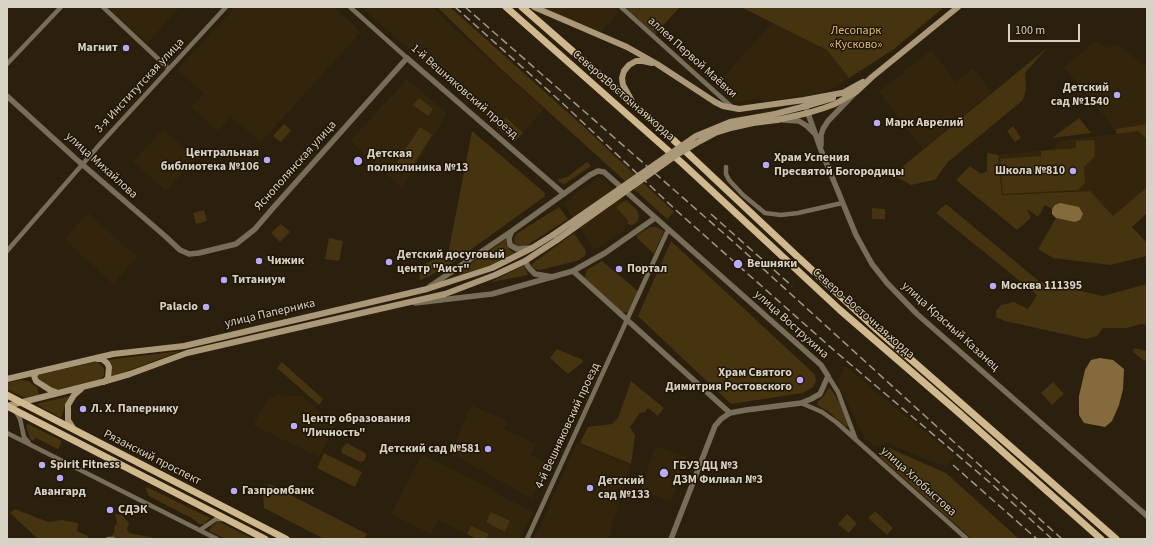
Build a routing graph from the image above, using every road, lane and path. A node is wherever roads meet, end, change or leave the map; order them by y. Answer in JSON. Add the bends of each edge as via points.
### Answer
{"nodes":[{"id":1,"x":61,"y":7,"type":"edge"},
{"id":2,"x":103,"y":7,"type":"edge"},
{"id":3,"x":226,"y":7,"type":"edge"},
{"id":4,"x":350,"y":7,"type":"edge"},
{"id":5,"x":506,"y":7,"type":"edge"},
{"id":6,"x":522,"y":7,"type":"edge"},
{"id":7,"x":534,"y":7,"type":"edge"},
{"id":8,"x":620,"y":7,"type":"edge"},
{"id":9,"x":958,"y":7,"type":"edge"},
{"id":10,"x":407,"y":58,"type":"junction"},
{"id":11,"x":7,"y":64,"type":"edge"},
{"id":12,"x":657,"y":64,"type":"junction"},
{"id":13,"x":169,"y":69,"type":"junction"},
{"id":14,"x":872,"y":77,"type":"junction"},
{"id":15,"x":854,"y":93,"type":"junction"},
{"id":16,"x":7,"y":96,"type":"edge"},
{"id":17,"x":805,"y":103,"type":"junction"},
{"id":18,"x":636,"y":107,"type":"junction"},
{"id":19,"x":733,"y":108,"type":"junction"},
{"id":20,"x":808,"y":113,"type":"junction"},
{"id":21,"x":776,"y":117,"type":"junction"},
{"id":22,"x":815,"y":134,"type":"junction"},
{"id":23,"x":821,"y":150,"type":"junction"},
{"id":24,"x":82,"y":164,"type":"junction"},
{"id":25,"x":726,"y":167,"type":"dead end"},
{"id":26,"x":564,"y":194,"type":"junction"},
{"id":27,"x":842,"y":203,"type":"junction"},
{"id":28,"x":655,"y":218,"type":"junction"},
{"id":29,"x":668,"y":230,"type":"junction"},
{"id":30,"x":512,"y":231,"type":"junction"},
{"id":31,"x":555,"y":237,"type":"junction"},
{"id":32,"x":532,"y":248,"type":"junction"},
{"id":33,"x":7,"y":251,"type":"edge"},
{"id":34,"x":182,"y":251,"type":"joint"},
{"id":35,"x":525,"y":261,"type":"junction"},
{"id":36,"x":573,"y":272,"type":"junction"},
{"id":37,"x":555,"y":277,"type":"junction"},
{"id":38,"x":427,"y":289,"type":"junction"},
{"id":39,"x":397,"y":305,"type":"junction"},
{"id":40,"x":627,"y":320,"type":"junction"},
{"id":41,"x":96,"y":358,"type":"junction"},
{"id":42,"x":37,"y":372,"type":"junction"},
{"id":43,"x":828,"y":376,"type":"junction"},
{"id":44,"x":7,"y":379,"type":"edge"},
{"id":45,"x":104,"y":382,"type":"junction"},
{"id":46,"x":85,"y":387,"type":"junction"},
{"id":47,"x":60,"y":393,"type":"junction"},
{"id":48,"x":7,"y":395,"type":"edge"},
{"id":49,"x":21,"y":402,"type":"junction"},
{"id":50,"x":801,"y":403,"type":"junction"},
{"id":51,"x":7,"y":406,"type":"edge"},
{"id":52,"x":15,"y":410,"type":"junction"},
{"id":53,"x":730,"y":413,"type":"junction"},
{"id":54,"x":78,"y":432,"type":"junction"},
{"id":55,"x":7,"y":433,"type":"edge"},
{"id":56,"x":856,"y":440,"type":"junction"},
{"id":57,"x":30,"y":444,"type":"junction"},
{"id":58,"x":1147,"y":516,"type":"edge"},
{"id":59,"x":226,"y":519,"type":"junction"},
{"id":60,"x":200,"y":530,"type":"junction"},
{"id":61,"x":108,"y":539,"type":"edge"},
{"id":62,"x":113,"y":539,"type":"edge"},
{"id":63,"x":217,"y":539,"type":"edge"},
{"id":64,"x":265,"y":539,"type":"edge"},
{"id":65,"x":286,"y":539,"type":"edge"},
{"id":66,"x":527,"y":539,"type":"edge"},
{"id":67,"x":671,"y":539,"type":"edge"},
{"id":68,"x":967,"y":539,"type":"edge"},
{"id":69,"x":1101,"y":539,"type":"edge"},
{"id":70,"x":1116,"y":539,"type":"edge"}],
"edges":[{"from":1,"to":11,"type":"street"},
{"from":2,"to":13,"type":"street"},
{"from":3,"to":13,"type":"street","name":"3-я Институтская улица"},
{"from":4,"to":10,"type":"street","name":"1-й Вешняковский проезд"},
{"from":5,"to":69,"type":"main road","name":"Северо-Восточная хорда","via":[[682,163],[856,324]]},
{"from":6,"to":18,"type":"main road","name":"Северо-Восточная хорда"},
{"from":7,"to":12,"type":"main road","via":[[609,39]]},
{"from":8,"to":19,"type":"street","name":"аллея Первой Маёвки"},
{"from":9,"to":14,"type":"main road"},
{"from":10,"to":26,"type":"street","name":"1-й Вешняковский проезд"},
{"from":10,"to":34,"type":"street","name":"Яснополянская улица","via":[[255,230],[236,244],[194,254]]},
{"from":12,"to":18,"type":"main road","via":[[636,61],[624,71],[623,86]]},
{"from":12,"to":19,"type":"main road","via":[[714,102]]},
{"from":13,"to":24,"type":"street","name":"3-я Институтская улица"},
{"from":14,"to":15,"type":"main road"},
{"from":14,"to":17,"type":"main road","via":[[847,92]]},
{"from":15,"to":20,"type":"main road","via":[[835,104]]},
{"from":15,"to":23,"type":"street","via":[[823,129]]},
{"from":16,"to":24,"type":"street","name":"улица Михайлова"},
{"from":17,"to":19,"type":"main road"},
{"from":17,"to":20,"type":"street","name":"улица Красный Казанец"},
{"from":17,"to":21,"type":"main road"},
{"from":18,"to":70,"type":"main road","name":"Северо-Восточная хорда","via":[[677,142],[842,297]]},
{"from":20,"to":21,"type":"main road"},
{"from":20,"to":22,"type":"street","name":"улица Красный Казанец"},
{"from":21,"to":22,"type":"street","via":[[799,121]]},
{"from":21,"to":31,"type":"main road","bridge":true,"via":[[730,122],[696,136]]},
{"from":22,"to":23,"type":"street","name":"улица Красный Казанец"},
{"from":23,"to":27,"type":"street","name":"улица Красный Казанец"},
{"from":24,"to":33,"type":"street","name":"3-я Институтская улица"},
{"from":24,"to":34,"type":"street","name":"улица Михайлова"},
{"from":25,"to":27,"type":"street","via":[[729,180],[765,213],[789,215]]},
{"from":26,"to":28,"type":"street","name":"улица Вострухина","via":[[590,175],[598,171],[604,172]]},
{"from":26,"to":30,"type":"street","name":"улица Вострухина"},
{"from":27,"to":58,"type":"street","name":"улица Красный Казанец","via":[[865,253],[896,294]]},
{"from":28,"to":29,"type":"street","name":"улица Вострухина"},
{"from":28,"to":36,"type":"street"},
{"from":29,"to":40,"type":"street","name":"4-й Вешняковский проезд"},
{"from":29,"to":43,"type":"street","name":"улица Вострухина","via":[[820,365]]},
{"from":30,"to":32,"type":"street","via":[[510,245],[517,249]]},
{"from":30,"to":38,"type":"street","name":"улица Вострухина"},
{"from":31,"to":32,"type":"main road","name":"улица Паперника"},
{"from":31,"to":35,"type":"main road","name":"улица Паперника"},
{"from":32,"to":38,"type":"main road","name":"улица Паперника","via":[[492,268]]},
{"from":35,"to":37,"type":"street","via":[[535,274]]},
{"from":35,"to":39,"type":"main road","name":"улица Паперника","via":[[445,294]]},
{"from":36,"to":37,"type":"street"},
{"from":36,"to":40,"type":"street"},
{"from":37,"to":39,"type":"street","via":[[492,294]]},
{"from":38,"to":41,"type":"main road","name":"улица Паперника","via":[[184,346]]},
{"from":39,"to":45,"type":"main road","name":"улица Паперника","via":[[187,353]]},
{"from":40,"to":53,"type":"street"},
{"from":40,"to":66,"type":"street","name":"4-й Вешняковский проезд"},
{"from":41,"to":42,"type":"main road","name":"улица Паперника"},
{"from":41,"to":45,"type":"main road","via":[[107,363],[109,367],[108,378]]},
{"from":42,"to":44,"type":"main road","name":"улица Паперника"},
{"from":42,"to":47,"type":"main road","via":[[34,376],[36,381]]},
{"from":43,"to":50,"type":"street","name":"улица Вострухина","via":[[820,394]]},
{"from":43,"to":56,"type":"street","name":"улица Хлобыстова","via":[[838,392]]},
{"from":45,"to":46,"type":"main road","name":"улица Паперника"},
{"from":46,"to":47,"type":"main road","name":"улица Паперника"},
{"from":46,"to":54,"type":"main road","via":[[71,398],[67,411],[70,425]]},
{"from":47,"to":49,"type":"main road","name":"улица Паперника"},
{"from":48,"to":49,"type":"main road","name":"Рязанский проспект"},
{"from":49,"to":51,"type":"main road","name":"улица Паперника"},
{"from":49,"to":54,"type":"main road","name":"Рязанский проспект"},
{"from":50,"to":53,"type":"street","name":"улица Вострухина"},
{"from":50,"to":56,"type":"street","name":"улица Хлобыстова","via":[[822,412]]},
{"from":51,"to":52,"type":"main road","name":"Рязанский проспект"},
{"from":52,"to":57,"type":"street","via":[[20,418],[24,437]]},
{"from":52,"to":59,"type":"main road","name":"Рязанский проспект"},
{"from":53,"to":67,"type":"street","via":[[720,419],[715,426]]},
{"from":54,"to":65,"type":"main road","name":"Рязанский проспект"},
{"from":55,"to":57,"type":"street"},
{"from":56,"to":68,"type":"street","name":"улица Хлобыстова"},
{"from":57,"to":60,"type":"street"},
{"from":59,"to":60,"type":"street","via":[[216,519]]},
{"from":59,"to":64,"type":"main road","name":"Рязанский проспект"},
{"from":60,"to":63,"type":"street"},
{"from":61,"to":62,"type":"street"}]}
